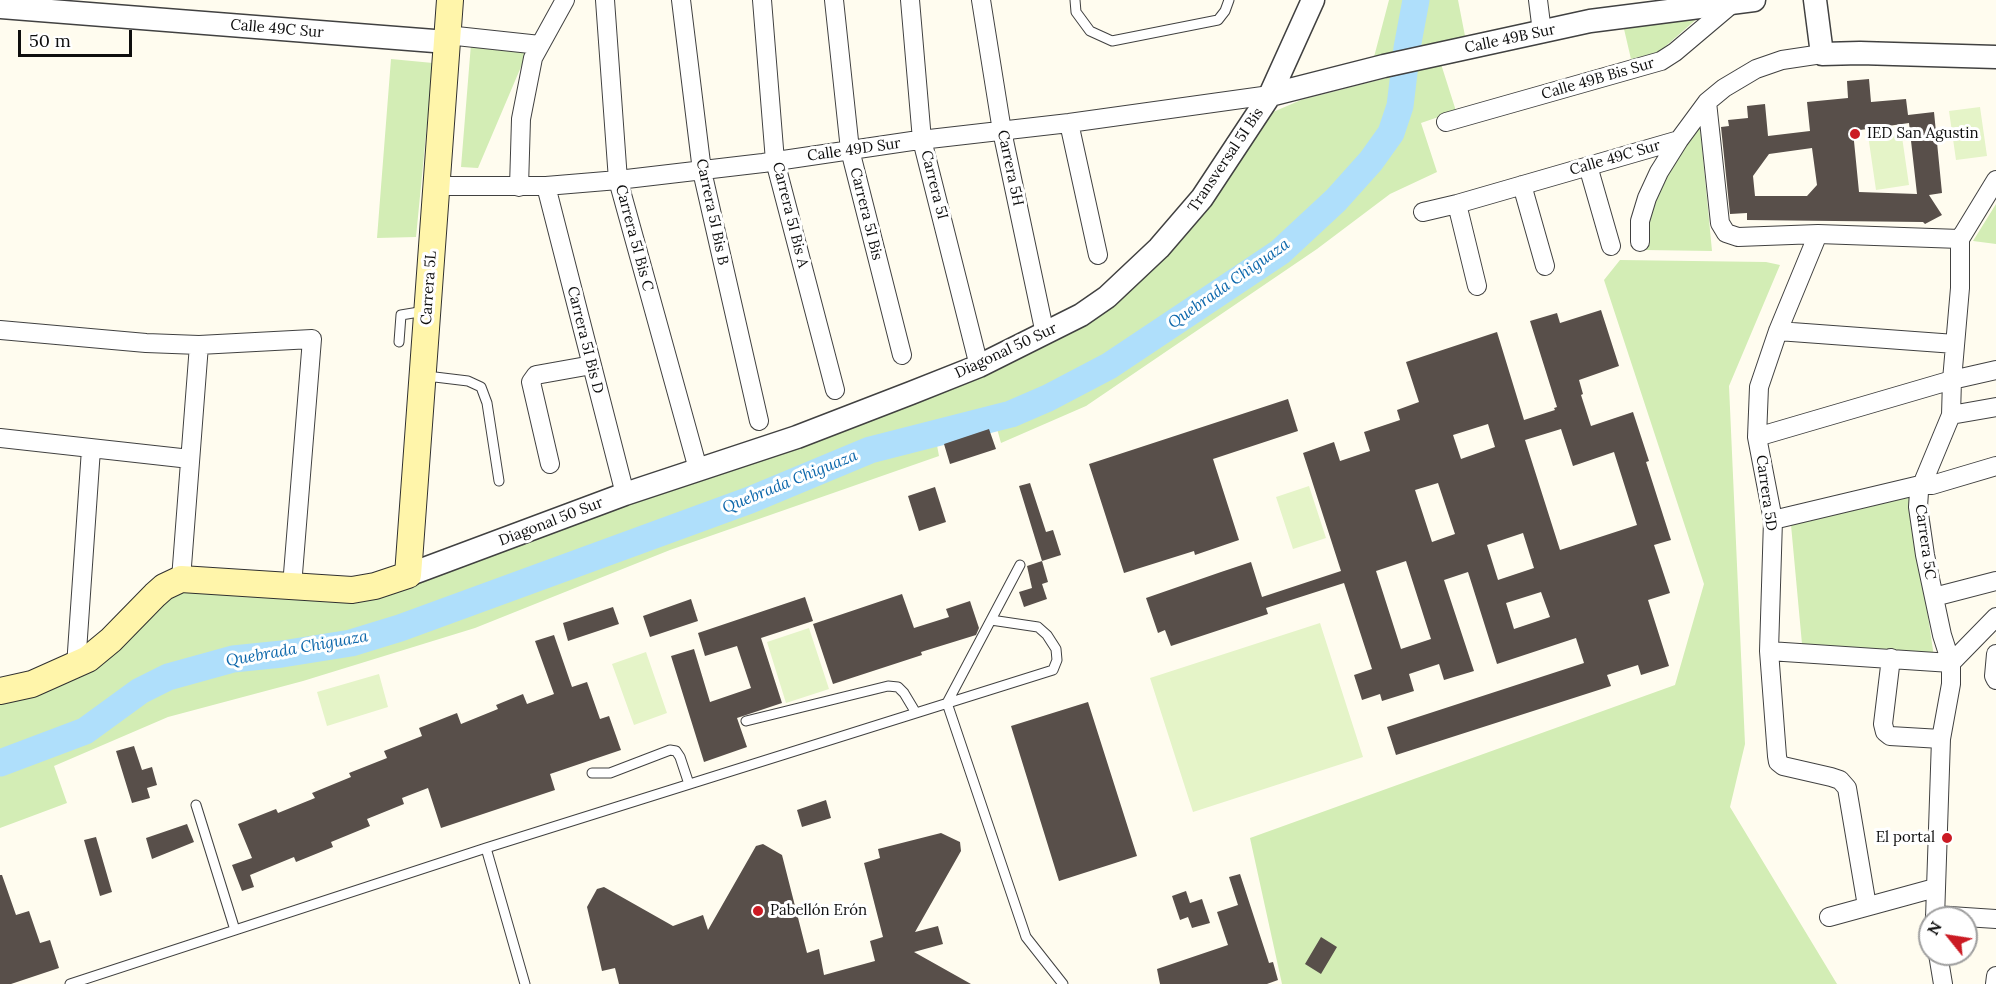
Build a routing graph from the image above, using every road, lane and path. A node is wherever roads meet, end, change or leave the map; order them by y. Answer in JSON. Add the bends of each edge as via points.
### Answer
{"nodes":[{"id":1,"x":450,"y":0,"type":"edge"},
{"id":2,"x":565,"y":0,"type":"edge"},
{"id":3,"x":605,"y":0,"type":"edge"},
{"id":4,"x":681,"y":0,"type":"edge"},
{"id":5,"x":762,"y":0,"type":"edge"},
{"id":6,"x":834,"y":0,"type":"edge"},
{"id":7,"x":910,"y":0,"type":"edge"},
{"id":8,"x":981,"y":0,"type":"edge"},
{"id":9,"x":1075,"y":0,"type":"edge"},
{"id":10,"x":1229,"y":0,"type":"edge"},
{"id":11,"x":1313,"y":0,"type":"edge"},
{"id":12,"x":1538,"y":0,"type":"edge"},
{"id":13,"x":1815,"y":0,"type":"edge"},
{"id":14,"x":1743,"y":1,"type":"edge"},
{"id":15,"x":0,"y":7,"type":"edge"},
{"id":16,"x":1542,"y":32,"type":"junction"},
{"id":17,"x":447,"y":38,"type":"junction"},
{"id":18,"x":540,"y":45,"type":"junction"},
{"id":19,"x":1822,"y":54,"type":"junction"},
{"id":20,"x":1996,"y":57,"type":"edge"},
{"id":21,"x":1270,"y":95,"type":"junction"},
{"id":22,"x":1707,"y":102,"type":"junction"},
{"id":23,"x":1446,"y":122,"type":"dead end"},
{"id":24,"x":1069,"y":123,"type":"junction"},
{"id":25,"x":1002,"y":131,"type":"junction"},
{"id":26,"x":922,"y":140,"type":"junction"},
{"id":27,"x":1678,"y":140,"type":"junction"},
{"id":28,"x":850,"y":150,"type":"junction"},
{"id":29,"x":775,"y":161,"type":"junction"},
{"id":30,"x":1588,"y":166,"type":"junction"},
{"id":31,"x":702,"y":171,"type":"junction"},
{"id":32,"x":618,"y":180,"type":"junction"},
{"id":33,"x":1996,"y":180,"type":"edge"},
{"id":34,"x":1522,"y":185,"type":"junction"},
{"id":35,"x":436,"y":186,"type":"junction"},
{"id":36,"x":546,"y":186,"type":"junction"},
{"id":37,"x":519,"y":187,"type":"junction"},
{"id":38,"x":1457,"y":204,"type":"junction"},
{"id":39,"x":1423,"y":212,"type":"dead end"},
{"id":40,"x":1818,"y":234,"type":"junction"},
{"id":41,"x":1960,"y":239,"type":"junction"},
{"id":42,"x":1640,"y":242,"type":"dead end"},
{"id":43,"x":1611,"y":246,"type":"dead end"},
{"id":44,"x":1098,"y":255,"type":"dead end"},
{"id":45,"x":1545,"y":266,"type":"dead end"},
{"id":46,"x":1477,"y":286,"type":"dead end"},
{"id":47,"x":1107,"y":297,"type":"joint"},
{"id":48,"x":428,"y":311,"type":"junction"},
{"id":49,"x":0,"y":330,"type":"edge"},
{"id":50,"x":1778,"y":331,"type":"junction"},
{"id":51,"x":1045,"y":334,"type":"junction"},
{"id":52,"x":399,"y":342,"type":"dead end"},
{"id":53,"x":1955,"y":344,"type":"junction"},
{"id":54,"x":199,"y":345,"type":"junction"},
{"id":55,"x":902,"y":355,"type":"dead end"},
{"id":56,"x":592,"y":364,"type":"junction"},
{"id":57,"x":979,"y":366,"type":"junction"},
{"id":58,"x":1996,"y":370,"type":"edge"},
{"id":59,"x":423,"y":378,"type":"junction"},
{"id":60,"x":1952,"y":380,"type":"junction"},
{"id":61,"x":835,"y":390,"type":"dead end"},
{"id":62,"x":1996,"y":406,"type":"edge"},
{"id":63,"x":1951,"y":415,"type":"junction"},
{"id":64,"x":759,"y":421,"type":"dead end"},
{"id":65,"x":1757,"y":437,"type":"junction"},
{"id":66,"x":0,"y":438,"type":"edge"},
{"id":67,"x":91,"y":449,"type":"junction"},
{"id":68,"x":190,"y":459,"type":"junction"},
{"id":69,"x":550,"y":464,"type":"dead end"},
{"id":70,"x":1996,"y":466,"type":"edge"},
{"id":71,"x":698,"y":469,"type":"junction"},
{"id":72,"x":499,"y":481,"type":"dead end"},
{"id":73,"x":1920,"y":485,"type":"junction"},
{"id":74,"x":625,"y":494,"type":"junction"},
{"id":75,"x":1773,"y":520,"type":"junction"},
{"id":76,"x":1020,"y":565,"type":"dead end"},
{"id":77,"x":408,"y":575,"type":"junction"},
{"id":78,"x":181,"y":579,"type":"junction"},
{"id":79,"x":1996,"y":581,"type":"edge"},
{"id":80,"x":292,"y":586,"type":"junction"},
{"id":81,"x":1934,"y":597,"type":"junction"},
{"id":82,"x":1996,"y":617,"type":"edge"},
{"id":83,"x":991,"y":620,"type":"junction"},
{"id":84,"x":1769,"y":651,"type":"junction"},
{"id":85,"x":1891,"y":657,"type":"junction"},
{"id":86,"x":1995,"y":657,"type":"edge"},
{"id":87,"x":1951,"y":663,"type":"junction"},
{"id":88,"x":76,"y":666,"type":"junction"},
{"id":89,"x":1996,"y":680,"type":"edge"},
{"id":90,"x":0,"y":691,"type":"edge"},
{"id":91,"x":947,"y":703,"type":"junction"},
{"id":92,"x":916,"y":713,"type":"junction"},
{"id":93,"x":746,"y":721,"type":"dead end"},
{"id":94,"x":1941,"y":739,"type":"junction"},
{"id":95,"x":592,"y":773,"type":"dead end"},
{"id":96,"x":689,"y":784,"type":"junction"},
{"id":97,"x":196,"y":805,"type":"dead end"},
{"id":98,"x":486,"y":848,"type":"junction"},
{"id":99,"x":1935,"y":888,"type":"junction"},
{"id":100,"x":1868,"y":906,"type":"junction"},
{"id":101,"x":1935,"y":906,"type":"edge"},
{"id":102,"x":1829,"y":917,"type":"dead end"},
{"id":103,"x":1978,"y":918,"type":"edge"},
{"id":104,"x":1996,"y":919,"type":"edge"},
{"id":105,"x":235,"y":930,"type":"junction"},
{"id":106,"x":1940,"y":966,"type":"edge"},
{"id":107,"x":1996,"y":976,"type":"edge"},
{"id":108,"x":70,"y":984,"type":"edge"},
{"id":109,"x":525,"y":984,"type":"edge"},
{"id":110,"x":1063,"y":984,"type":"edge"},
{"id":111,"x":1943,"y":984,"type":"edge"},
{"id":112,"x":1995,"y":984,"type":"edge"}],
"edges":[{"from":1,"to":17,"type":"main road","name":"Carrera 5L"},
{"from":2,"to":18,"type":"street"},
{"from":3,"to":32,"type":"street","name":"Carrera 5I Bis C"},
{"from":4,"to":31,"type":"street","name":"Carrera 5I Bis B"},
{"from":5,"to":29,"type":"street","name":"Carrera 5I Bis A"},
{"from":6,"to":28,"type":"street","name":"Carrera 5I Bis"},
{"from":7,"to":26,"type":"street","name":"Carrera 5I"},
{"from":8,"to":25,"type":"street","name":"Carrera 5H"},
{"from":9,"to":10,"type":"lane","via":[[1076,12],[1090,31],[1112,41],[1218,20]]},
{"from":11,"to":21,"type":"street","name":"Transversal 5I Bis"},
{"from":12,"to":16,"type":"street"},
{"from":13,"to":19,"type":"street"},
{"from":14,"to":16,"type":"street","name":"Calle 49B Sur","via":[[1629,15]]},
{"from":14,"to":23,"type":"street","name":"Calle 49B Bis Sur","via":[[1660,61]]},
{"from":15,"to":17,"type":"street","name":"Calle 49C Sur"},
{"from":16,"to":21,"type":"street","name":"Calle 49B Sur"},
{"from":17,"to":18,"type":"street","name":"Calle 49C Sur"},
{"from":17,"to":35,"type":"main road","name":"Carrera 5L"},
{"from":18,"to":37,"type":"street","via":[[521,120]]},
{"from":19,"to":20,"type":"street","name":"Calle 49C Sur"},
{"from":19,"to":22,"type":"street","name":"Calle 49C Sur","via":[[1782,60],[1756,69]]},
{"from":21,"to":24,"type":"street","name":"Calle 49D Sur"},
{"from":21,"to":47,"type":"street","name":"Transversal 5I Bis","via":[[1202,198],[1159,248]]},
{"from":22,"to":27,"type":"street","name":"Calle 49C Sur"},
{"from":22,"to":40,"type":"street","via":[[1720,223],[1726,233],[1738,237]]},
{"from":24,"to":25,"type":"street","name":"Calle 49D Sur"},
{"from":24,"to":44,"type":"street"},
{"from":25,"to":26,"type":"street","name":"Calle 49D Sur"},
{"from":25,"to":51,"type":"street","name":"Carrera 5H"},
{"from":26,"to":28,"type":"street","name":"Calle 49D Sur"},
{"from":26,"to":57,"type":"street","name":"Carrera 5I"},
{"from":27,"to":30,"type":"street","name":"Calle 49C Sur"},
{"from":27,"to":42,"type":"street","via":[[1647,198],[1640,221]]},
{"from":28,"to":29,"type":"street","name":"Calle 49D Sur"},
{"from":28,"to":55,"type":"street","name":"Carrera 5I Bis"},
{"from":29,"to":31,"type":"street","name":"Calle 49D Sur"},
{"from":29,"to":61,"type":"street","name":"Carrera 5I Bis A"},
{"from":30,"to":34,"type":"street","name":"Calle 49C Sur"},
{"from":30,"to":43,"type":"street"},
{"from":31,"to":32,"type":"street","name":"Calle 49D Sur"},
{"from":31,"to":64,"type":"street","name":"Carrera 5I Bis B"},
{"from":32,"to":36,"type":"street","name":"Calle 49D Sur"},
{"from":32,"to":71,"type":"street","name":"Carrera 5I Bis C"},
{"from":33,"to":41,"type":"street"},
{"from":34,"to":38,"type":"street","name":"Calle 49C Sur"},
{"from":34,"to":45,"type":"street"},
{"from":35,"to":37,"type":"street","name":"Calle 49D Sur"},
{"from":35,"to":48,"type":"main road","name":"Carrera 5L"},
{"from":36,"to":37,"type":"street","name":"Calle 49D Sur"},
{"from":36,"to":56,"type":"street","name":"Carrera 5I Bis D"},
{"from":38,"to":39,"type":"street","name":"Calle 49C Sur"},
{"from":38,"to":46,"type":"street"},
{"from":40,"to":41,"type":"street"},
{"from":40,"to":50,"type":"street","name":"Carrera 5D"},
{"from":41,"to":53,"type":"street","name":"Carrera 5C"},
{"from":47,"to":51,"type":"street","name":"Diagonal 50 Sur"},
{"from":48,"to":52,"type":"lane","via":[[401,315]]},
{"from":48,"to":59,"type":"main road","name":"Carrera 5L"},
{"from":49,"to":54,"type":"street"},
{"from":50,"to":53,"type":"street"},
{"from":50,"to":65,"type":"street","name":"Carrera 5D","via":[[1759,387]]},
{"from":51,"to":57,"type":"street","name":"Diagonal 50 Sur"},
{"from":53,"to":60,"type":"street","name":"Carrera 5C"},
{"from":54,"to":68,"type":"street"},
{"from":54,"to":80,"type":"street","via":[[312,339]]},
{"from":56,"to":69,"type":"street","via":[[536,375],[531,382]]},
{"from":56,"to":74,"type":"street","name":"Carrera 5I Bis D"},
{"from":57,"to":71,"type":"street","name":"Diagonal 50 Sur","via":[[797,437]]},
{"from":58,"to":60,"type":"street"},
{"from":59,"to":72,"type":"lane","via":[[468,381],[481,387],[488,403]]},
{"from":59,"to":77,"type":"main road","name":"Carrera 5L"},
{"from":60,"to":63,"type":"street","name":"Carrera 5C"},
{"from":60,"to":65,"type":"street"},
{"from":62,"to":63,"type":"street"},
{"from":63,"to":73,"type":"street","name":"Carrera 5C"},
{"from":65,"to":75,"type":"street","name":"Carrera 5D"},
{"from":66,"to":67,"type":"street"},
{"from":67,"to":68,"type":"street"},
{"from":67,"to":88,"type":"street"},
{"from":68,"to":78,"type":"street"},
{"from":70,"to":73,"type":"street"},
{"from":71,"to":74,"type":"street","name":"Diagonal 50 Sur"},
{"from":73,"to":75,"type":"street"},
{"from":73,"to":81,"type":"street","name":"Carrera 5C","via":[[1918,507]]},
{"from":74,"to":77,"type":"street","name":"Diagonal 50 Sur"},
{"from":75,"to":84,"type":"street","name":"Carrera 5D"},
{"from":76,"to":83,"type":"lane"},
{"from":77,"to":80,"type":"main road","name":"Diagonal 50 Sur","via":[[351,590]]},
{"from":78,"to":80,"type":"main road","name":"Diagonal 50 Sur"},
{"from":78,"to":88,"type":"main road","via":[[154,595],[111,640]]},
{"from":79,"to":81,"type":"street"},
{"from":81,"to":87,"type":"street","name":"Carrera 5C"},
{"from":82,"to":87,"type":"street"},
{"from":83,"to":91,"type":"lane"},
{"from":83,"to":91,"type":"lane","via":[[1038,627],[1056,649],[1053,670]]},
{"from":84,"to":85,"type":"street"},
{"from":84,"to":100,"type":"street","name":"Carrera 5D","via":[[1778,762],[1840,780],[1847,788]]},
{"from":85,"to":87,"type":"street"},
{"from":85,"to":94,"type":"street","via":[[1882,724],[1885,732],[1890,736]]},
{"from":86,"to":89,"type":"street"},
{"from":87,"to":94,"type":"street","name":"Carrera 5C"},
{"from":88,"to":90,"type":"main road","via":[[32,684]]},
{"from":91,"to":92,"type":"lane"},
{"from":91,"to":110,"type":"lane","via":[[1026,937]]},
{"from":92,"to":93,"type":"lane","via":[[898,687],[888,686]]},
{"from":92,"to":96,"type":"lane"},
{"from":94,"to":99,"type":"street","name":"Carrera 5C"},
{"from":95,"to":96,"type":"lane","via":[[610,773],[670,750],[680,757]]},
{"from":96,"to":98,"type":"lane"},
{"from":97,"to":105,"type":"lane"},
{"from":98,"to":105,"type":"lane"},
{"from":98,"to":109,"type":"lane"},
{"from":99,"to":100,"type":"street"},
{"from":99,"to":101,"type":"street","name":"Carrera 5C"},
{"from":100,"to":102,"type":"street"},
{"from":103,"to":104,"type":"street"},
{"from":105,"to":108,"type":"lane"},
{"from":106,"to":111,"type":"street"},
{"from":107,"to":112,"type":"street"}]}
